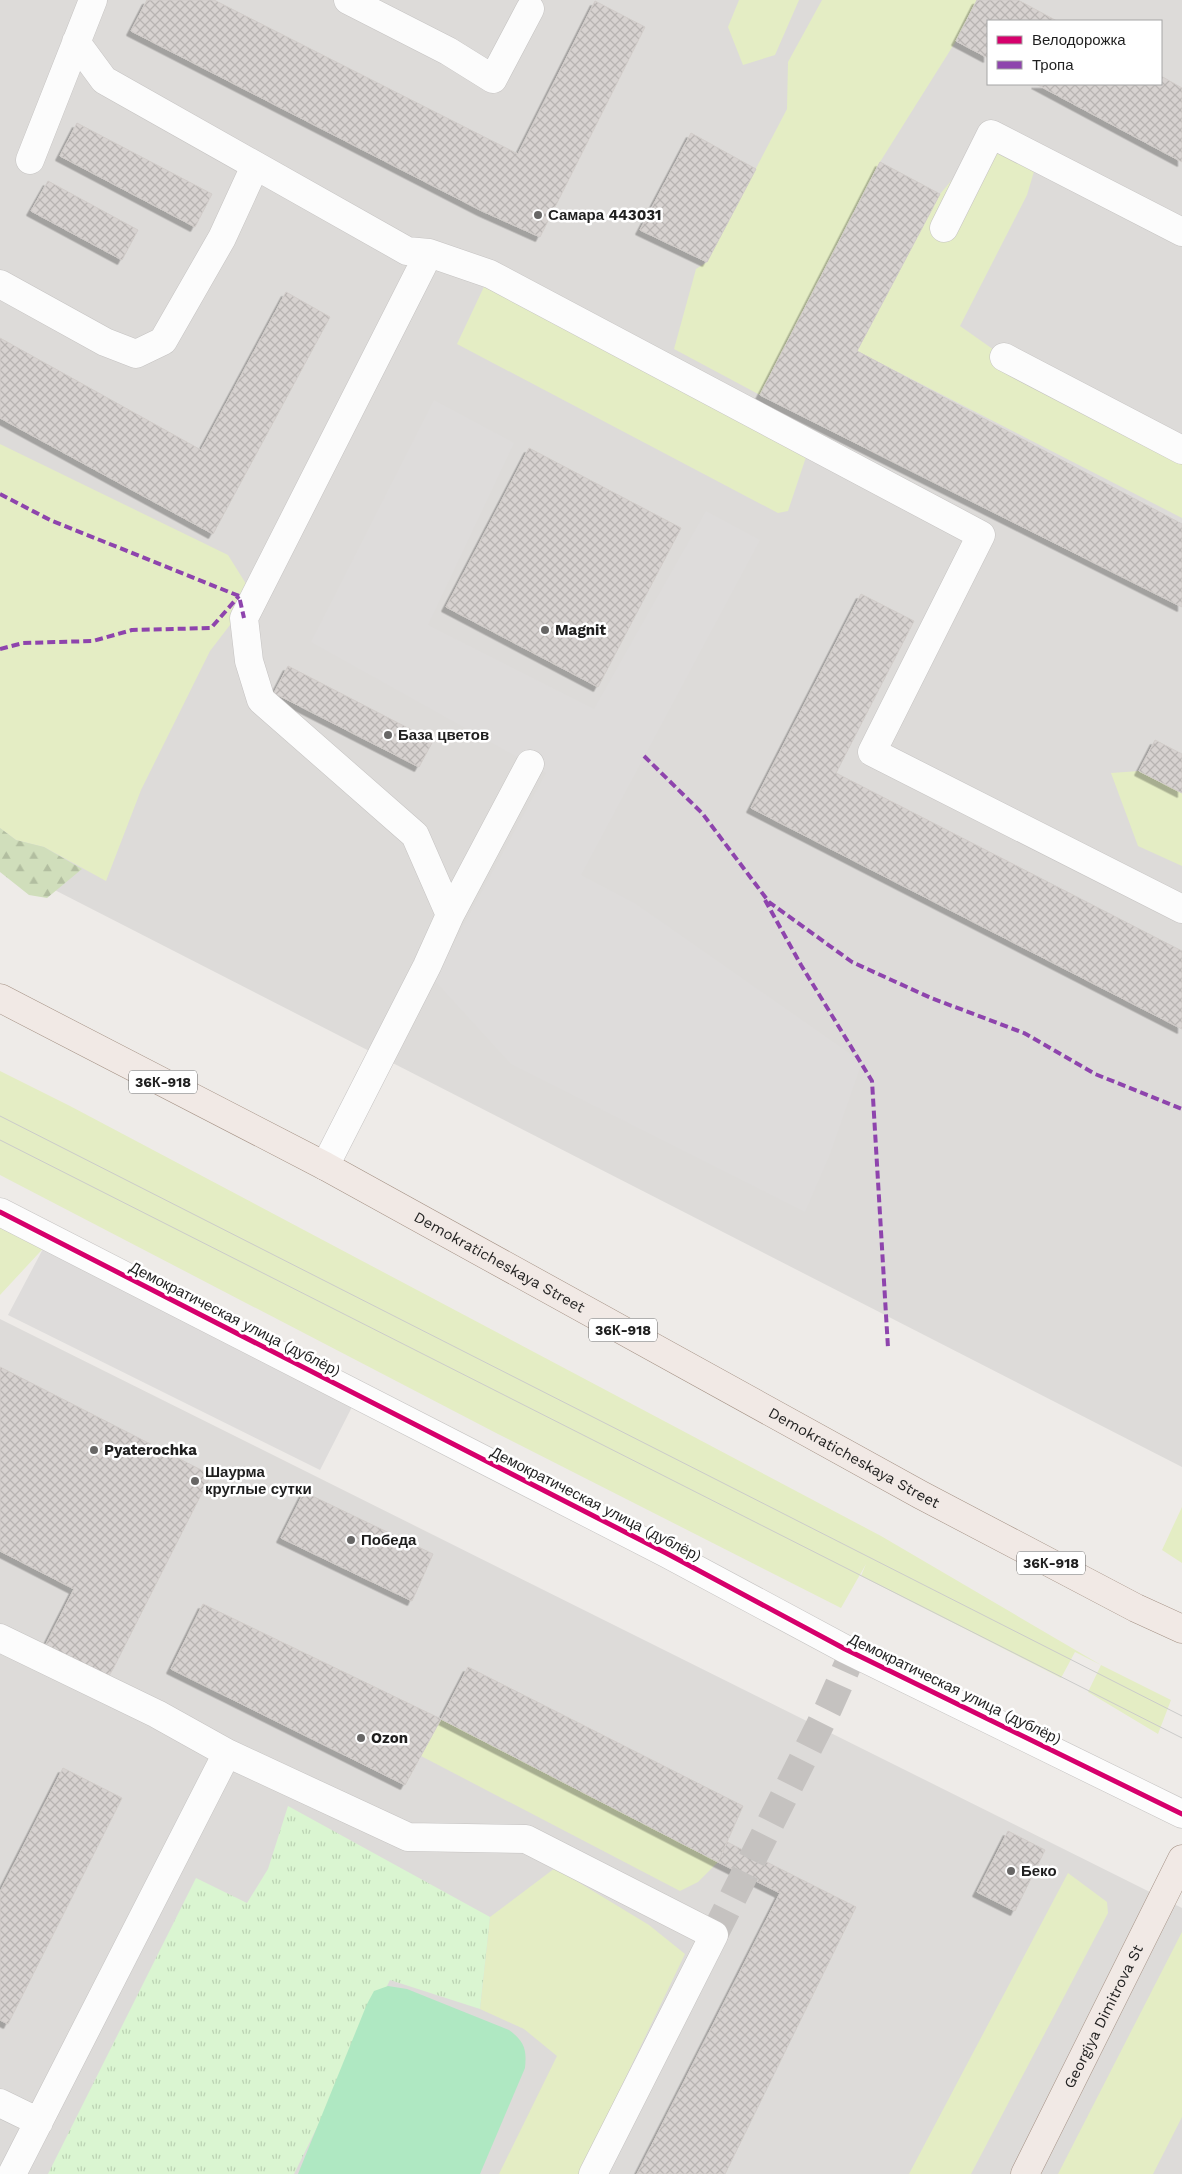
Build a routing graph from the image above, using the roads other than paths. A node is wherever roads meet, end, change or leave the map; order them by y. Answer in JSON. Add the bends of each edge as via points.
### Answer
{"nodes":[{"id":1,"x":93,"y":0,"type":"edge"},
{"id":2,"x":348,"y":0,"type":"edge"},
{"id":3,"x":530,"y":9,"type":"dead end"},
{"id":4,"x":76,"y":42,"type":"junction"},
{"id":5,"x":30,"y":160,"type":"dead end"},
{"id":6,"x":255,"y":166,"type":"junction"},
{"id":7,"x":944,"y":228,"type":"dead end"},
{"id":8,"x":1182,"y":232,"type":"edge"},
{"id":9,"x":429,"y":253,"type":"junction"},
{"id":10,"x":0,"y":284,"type":"edge"},
{"id":11,"x":1004,"y":357,"type":"dead end"},
{"id":12,"x":1182,"y":450,"type":"edge"},
{"id":13,"x":530,"y":764,"type":"dead end"},
{"id":14,"x":1182,"y":909,"type":"edge"},
{"id":15,"x":450,"y":914,"type":"junction"},
{"id":16,"x":0,"y":998,"type":"edge"},
{"id":17,"x":325,"y":1166,"type":"junction"},
{"id":18,"x":0,"y":1212,"type":"edge"},
{"id":19,"x":1182,"y":1629,"type":"edge"},
{"id":20,"x":0,"y":1638,"type":"edge"},
{"id":21,"x":227,"y":1753,"type":"junction"},
{"id":22,"x":1182,"y":1814,"type":"edge"},
{"id":23,"x":1182,"y":1859,"type":"edge"},
{"id":24,"x":0,"y":2102,"type":"edge"},
{"id":25,"x":39,"y":2122,"type":"junction"},
{"id":26,"x":12,"y":2174,"type":"edge"},
{"id":27,"x":593,"y":2174,"type":"edge"},
{"id":28,"x":1025,"y":2174,"type":"edge"}],
"edges":[{"from":1,"to":4,"type":"street"},
{"from":2,"to":3,"type":"street","via":[[448,51],[493,79]]},
{"from":4,"to":5,"type":"street"},
{"from":4,"to":6,"type":"street","via":[[104,80]]},
{"from":6,"to":9,"type":"street","via":[[407,251]]},
{"from":6,"to":10,"type":"street","via":[[222,238],[163,341],[136,354],[105,342]]},
{"from":7,"to":8,"type":"street","via":[[991,134]]},
{"from":9,"to":14,"type":"street","via":[[490,274],[981,535],[872,752]]},
{"from":9,"to":15,"type":"street","via":[[244,618],[249,661],[261,700],[415,835]]},
{"from":11,"to":12,"type":"street"},
{"from":13,"to":15,"type":"street"},
{"from":15,"to":17,"type":"street"},
{"from":16,"to":17,"type":"main road","name":"Demokraticheskaya Street","number":"36К-918"},
{"from":17,"to":19,"type":"main road","name":"Demokraticheskaya Street","number":"36К-918","via":[[921,1495]]},
{"from":18,"to":22,"type":"street","name":"Демократическая улица (дублёр)","via":[[666,1553],[845,1649]]},
{"from":20,"to":21,"type":"street","via":[[157,1714]]},
{"from":21,"to":25,"type":"street"},
{"from":21,"to":27,"type":"street","via":[[408,1837],[526,1839],[714,1935]]},
{"from":23,"to":28,"type":"main road","name":"Georgiya Dimitrova St"},
{"from":24,"to":25,"type":"street"},
{"from":25,"to":26,"type":"street"}]}
